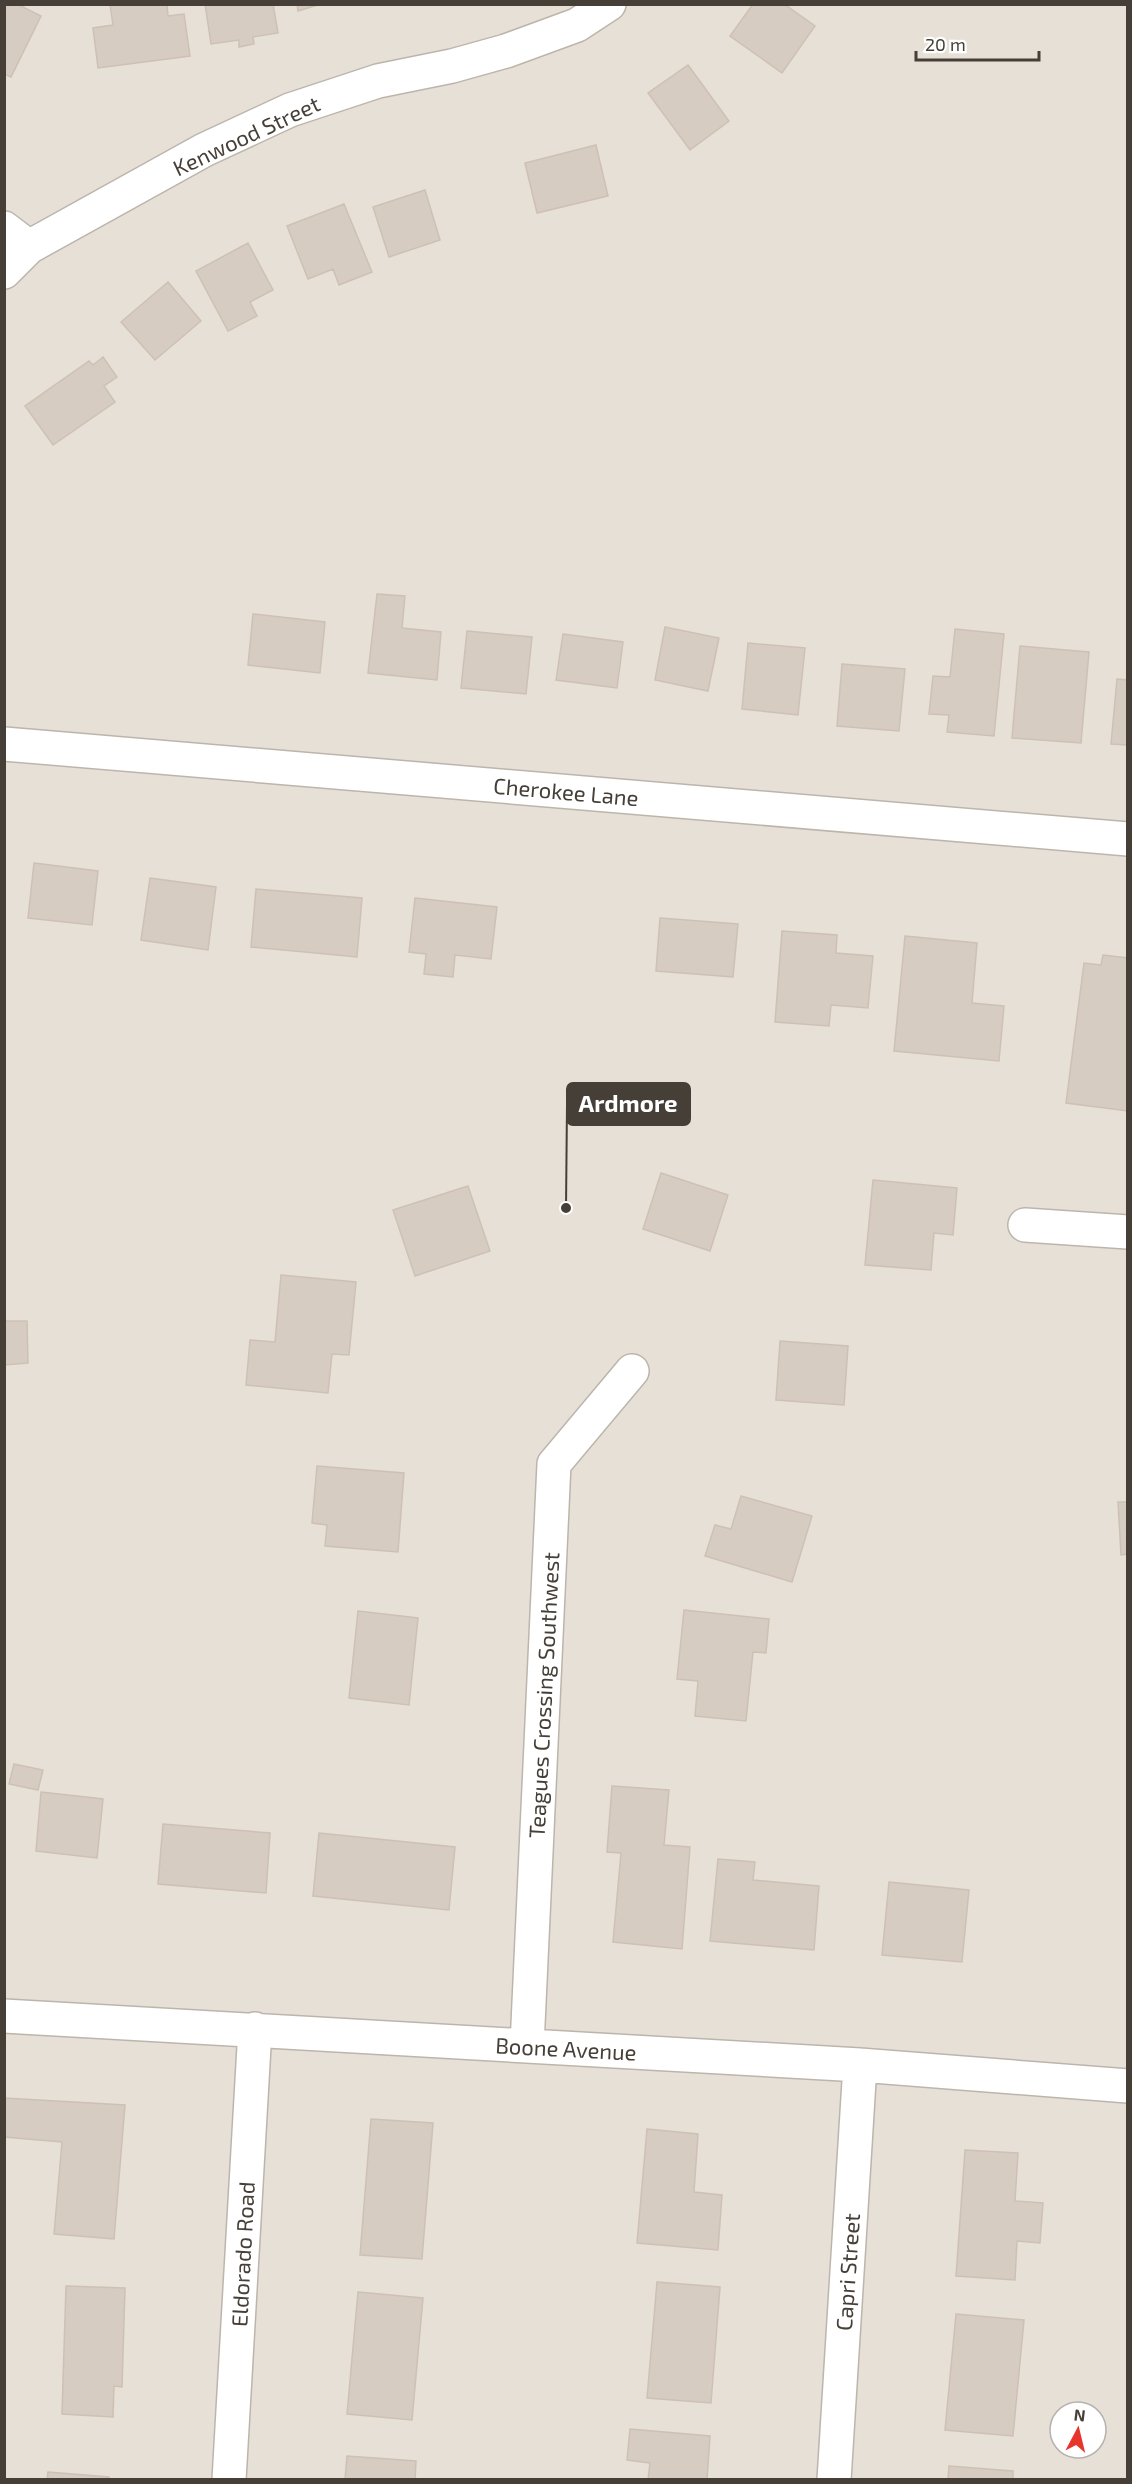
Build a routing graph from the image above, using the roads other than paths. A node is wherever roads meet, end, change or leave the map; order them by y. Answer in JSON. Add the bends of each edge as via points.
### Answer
{"nodes":[{"id":1,"x":609,"y":4,"type":"edge"},
{"id":2,"x":16,"y":237,"type":"edge"},
{"id":3,"x":4,"y":272,"type":"edge"},
{"id":4,"x":4,"y":744,"type":"edge"},
{"id":5,"x":1128,"y":839,"type":"edge"},
{"id":6,"x":1025,"y":1226,"type":"dead end"},
{"id":7,"x":1128,"y":1232,"type":"edge"},
{"id":8,"x":632,"y":1371,"type":"dead end"},
{"id":9,"x":4,"y":2016,"type":"edge"},
{"id":10,"x":255,"y":2030,"type":"junction"},
{"id":11,"x":527,"y":2046,"type":"junction"},
{"id":12,"x":860,"y":2065,"type":"junction"},
{"id":13,"x":1128,"y":2086,"type":"edge"},
{"id":14,"x":230,"y":2480,"type":"edge"},
{"id":15,"x":834,"y":2480,"type":"edge"}],
"edges":[{"from":1,"to":2,"type":"street","name":"Kenwood Street","via":[[577,25],[506,51],[378,81],[290,110]]},
{"from":2,"to":3,"type":"street","name":"Kenwood Street"},
{"from":4,"to":5,"type":"street","name":"Cherokee Lane"},
{"from":6,"to":7,"type":"street"},
{"from":8,"to":11,"type":"street","name":"Teagues Crossing Southwest","via":[[554,1464]]},
{"from":9,"to":10,"type":"street","name":"Boone Avenue"},
{"from":10,"to":11,"type":"street","name":"Boone Avenue"},
{"from":10,"to":14,"type":"street","name":"Eldorado Road"},
{"from":11,"to":12,"type":"street","name":"Boone Avenue"},
{"from":12,"to":13,"type":"street","name":"Boone Avenue"},
{"from":12,"to":15,"type":"street","name":"Capri Street"}]}
